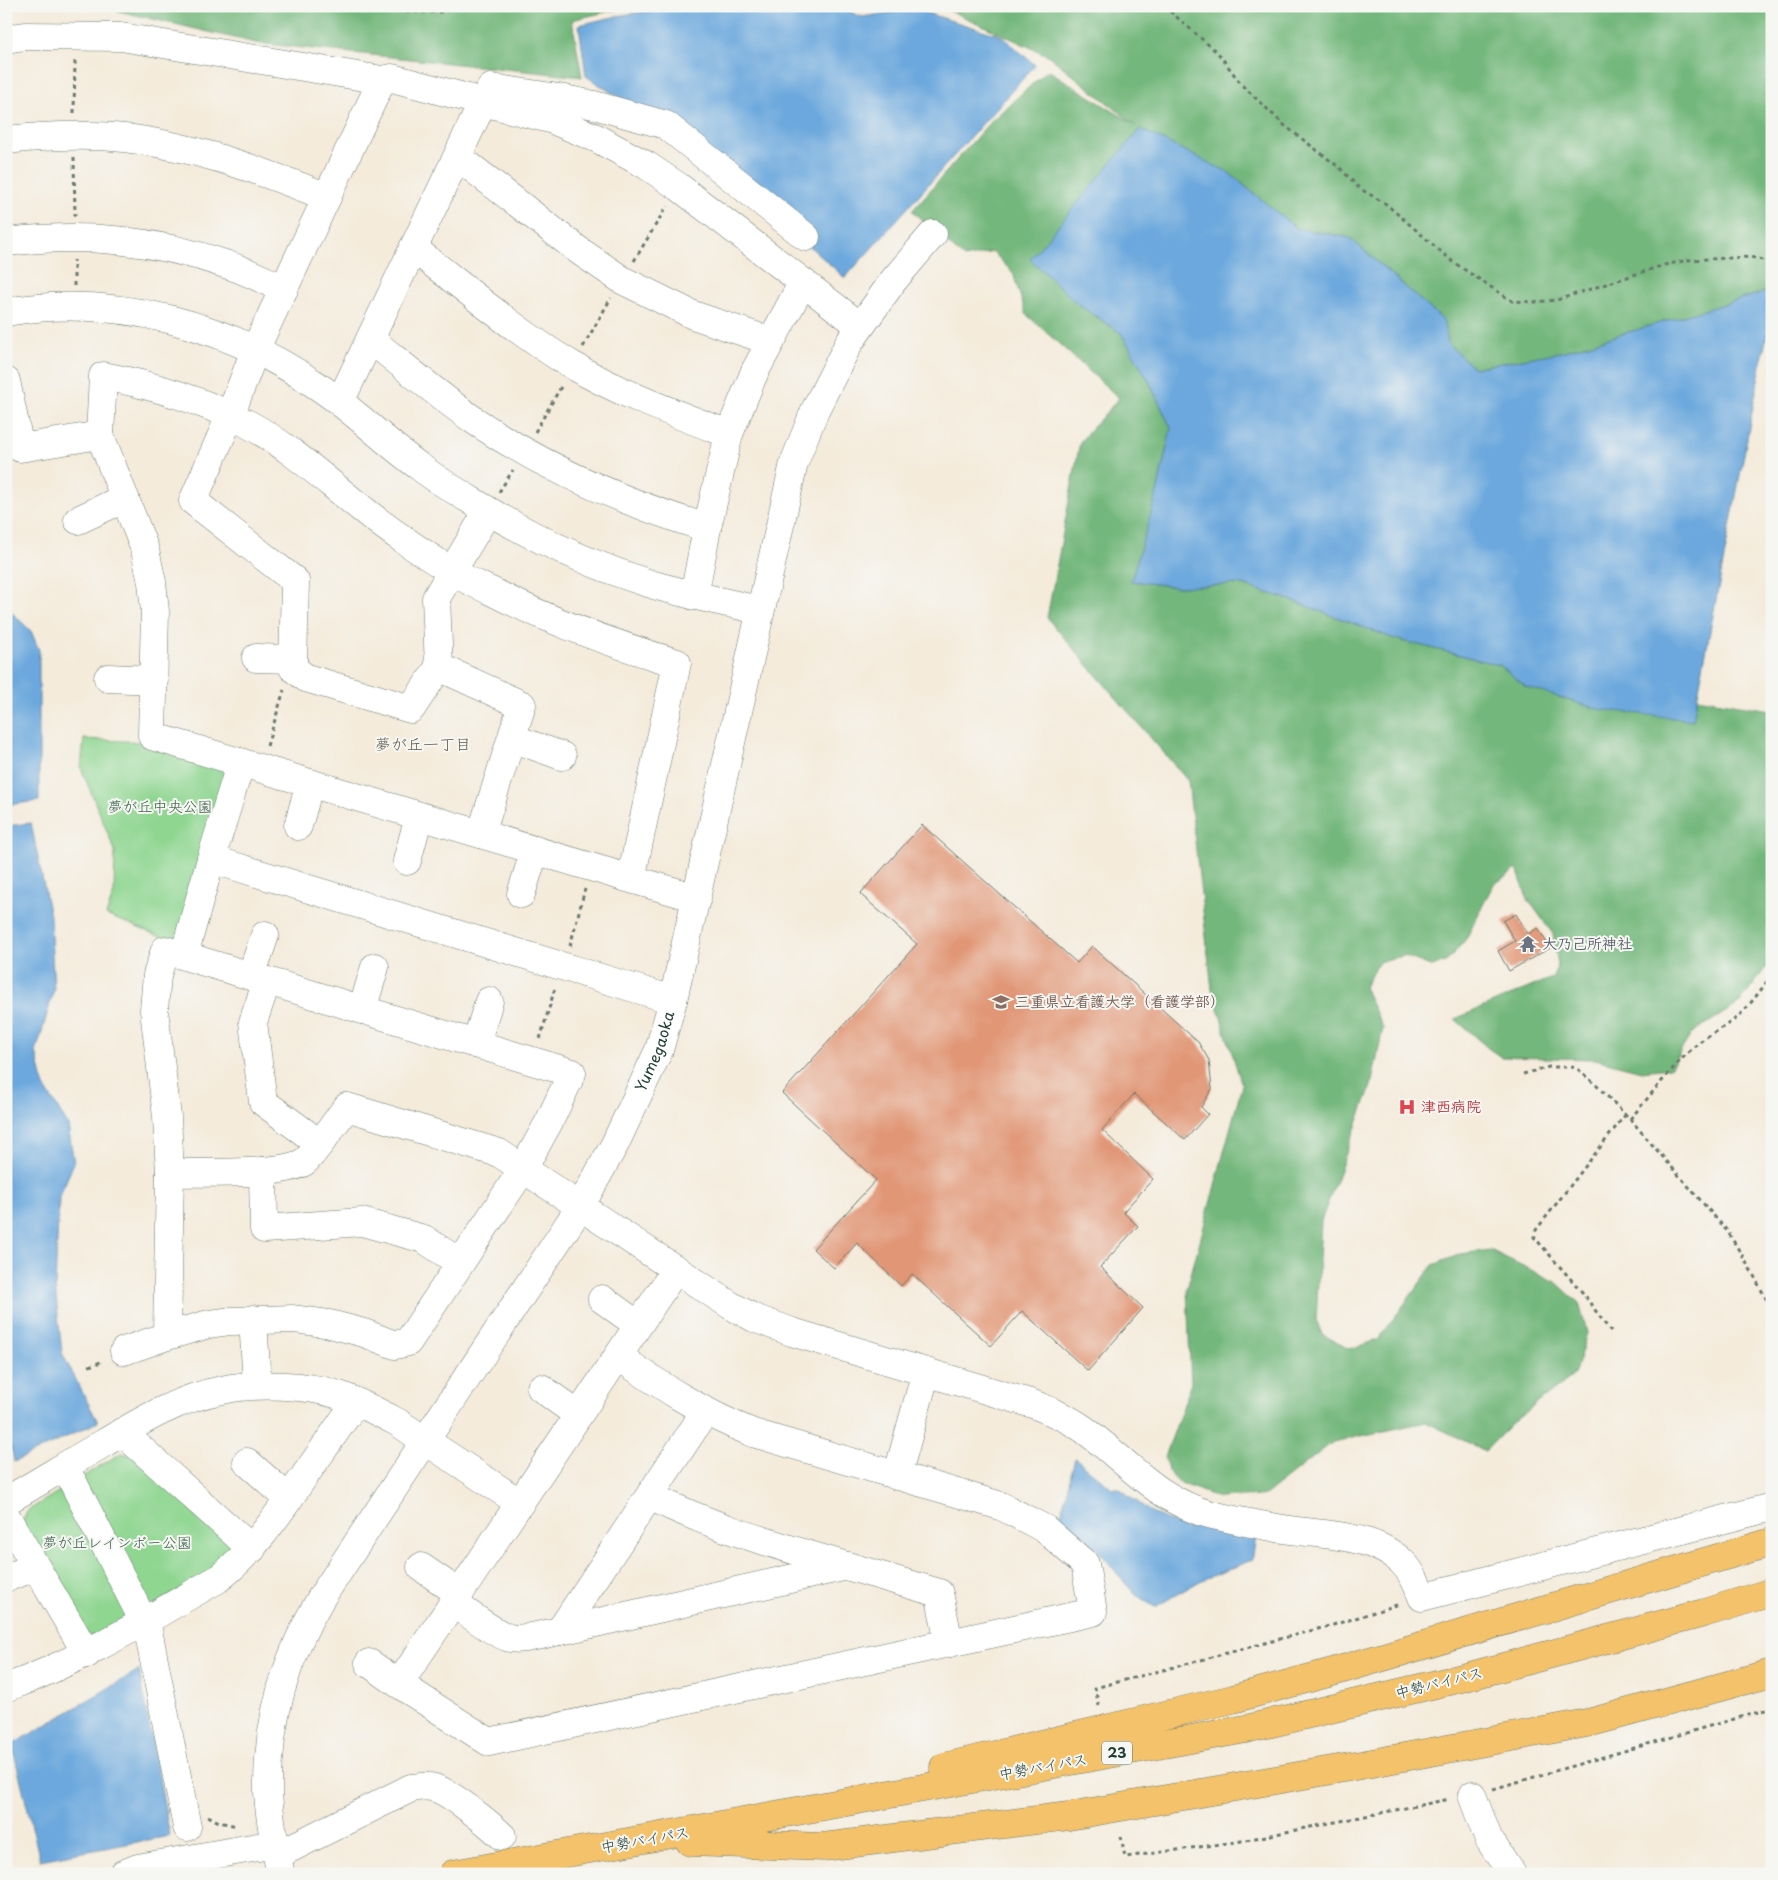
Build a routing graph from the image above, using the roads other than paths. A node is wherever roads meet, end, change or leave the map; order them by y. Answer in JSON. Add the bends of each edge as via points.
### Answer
{"nodes":[{"id":1,"x":6,"y":39,"type":"edge"},
{"id":2,"x":382,"y":80,"type":"junction"},
{"id":3,"x":483,"y":102,"type":"junction"},
{"id":4,"x":6,"y":140,"type":"edge"},
{"id":5,"x":458,"y":157,"type":"junction"},
{"id":6,"x":327,"y":197,"type":"junction"},
{"id":7,"x":933,"y":234,"type":"dead end"},
{"id":8,"x":806,"y":237,"type":"dead end"},
{"id":9,"x":6,"y":242,"type":"edge"},
{"id":10,"x":413,"y":248,"type":"junction"},
{"id":11,"x":803,"y":282,"type":"junction"},
{"id":12,"x":284,"y":289,"type":"junction"},
{"id":13,"x":6,"y":312,"type":"edge"},
{"id":14,"x":860,"y":326,"type":"junction"},
{"id":15,"x":370,"y":338,"type":"junction"},
{"id":16,"x":770,"y":341,"type":"junction"},
{"id":17,"x":255,"y":350,"type":"junction"},
{"id":18,"x":6,"y":380,"type":"edge"},
{"id":19,"x":340,"y":402,"type":"junction"},
{"id":20,"x":230,"y":416,"type":"junction"},
{"id":21,"x":729,"y":434,"type":"junction"},
{"id":22,"x":100,"y":435,"type":"junction"},
{"id":23,"x":124,"y":498,"type":"junction"},
{"id":24,"x":488,"y":510,"type":"junction"},
{"id":25,"x":78,"y":520,"type":"dead end"},
{"id":26,"x":707,"y":528,"type":"junction"},
{"id":27,"x":452,"y":572,"type":"junction"},
{"id":28,"x":694,"y":596,"type":"junction"},
{"id":29,"x":760,"y":610,"type":"junction"},
{"id":30,"x":256,"y":658,"type":"dead end"},
{"id":31,"x":294,"y":665,"type":"junction"},
{"id":32,"x":439,"y":667,"type":"junction"},
{"id":33,"x":107,"y":677,"type":"dead end"},
{"id":34,"x":154,"y":680,"type":"junction"},
{"id":35,"x":512,"y":738,"type":"junction"},
{"id":36,"x":562,"y":755,"type":"dead end"},
{"id":37,"x":251,"y":766,"type":"junction"},
{"id":38,"x":310,"y":783,"type":"junction"},
{"id":39,"x":420,"y":816,"type":"junction"},
{"id":40,"x":297,"y":826,"type":"dead end"},
{"id":41,"x":482,"y":834,"type":"junction"},
{"id":42,"x":535,"y":850,"type":"junction"},
{"id":43,"x":211,"y":859,"type":"junction"},
{"id":44,"x":407,"y":861,"type":"dead end"},
{"id":45,"x":631,"y":879,"type":"junction"},
{"id":46,"x":522,"y":894,"type":"dead end"},
{"id":47,"x":697,"y":898,"type":"junction"},
{"id":48,"x":265,"y":935,"type":"dead end"},
{"id":49,"x":184,"y":955,"type":"junction"},
{"id":50,"x":376,"y":968,"type":"dead end"},
{"id":51,"x":259,"y":979,"type":"junction"},
{"id":52,"x":673,"y":1000,"type":"junction"},
{"id":53,"x":489,"y":1001,"type":"dead end"},
{"id":54,"x":362,"y":1010,"type":"junction"},
{"id":55,"x":476,"y":1044,"type":"junction"},
{"id":56,"x":319,"y":1143,"type":"junction"},
{"id":57,"x":522,"y":1169,"type":"junction"},
{"id":58,"x":262,"y":1171,"type":"junction"},
{"id":59,"x":170,"y":1173,"type":"junction"},
{"id":60,"x":580,"y":1207,"type":"junction"},
{"id":61,"x":460,"y":1263,"type":"junction"},
{"id":62,"x":676,"y":1269,"type":"junction"},
{"id":63,"x":602,"y":1300,"type":"dead end"},
{"id":64,"x":253,"y":1319,"type":"junction"},
{"id":65,"x":638,"y":1326,"type":"junction"},
{"id":66,"x":167,"y":1336,"type":"junction"},
{"id":67,"x":124,"y":1352,"type":"dead end"},
{"id":68,"x":618,"y":1356,"type":"junction"},
{"id":69,"x":926,"y":1372,"type":"junction"},
{"id":70,"x":257,"y":1385,"type":"junction"},
{"id":71,"x":540,"y":1389,"type":"dead end"},
{"id":72,"x":356,"y":1402,"type":"junction"},
{"id":73,"x":705,"y":1412,"type":"junction"},
{"id":74,"x":578,"y":1415,"type":"junction"},
{"id":75,"x":122,"y":1432,"type":"junction"},
{"id":76,"x":424,"y":1440,"type":"junction"},
{"id":77,"x":246,"y":1462,"type":"dead end"},
{"id":78,"x":897,"y":1476,"type":"junction"},
{"id":79,"x":73,"y":1482,"type":"dead end"},
{"id":80,"x":650,"y":1496,"type":"junction"},
{"id":81,"x":289,"y":1499,"type":"junction"},
{"id":82,"x":6,"y":1501,"type":"edge"},
{"id":83,"x":520,"y":1503,"type":"junction"},
{"id":84,"x":1772,"y":1507,"type":"edge"},
{"id":85,"x":6,"y":1516,"type":"edge"},
{"id":86,"x":1772,"y":1542,"type":"edge"},
{"id":87,"x":252,"y":1549,"type":"junction"},
{"id":88,"x":421,"y":1566,"type":"dead end"},
{"id":89,"x":847,"y":1566,"type":"junction"},
{"id":90,"x":35,"y":1567,"type":"junction"},
{"id":91,"x":6,"y":1578,"type":"edge"},
{"id":92,"x":1772,"y":1592,"type":"edge"},
{"id":93,"x":457,"y":1599,"type":"junction"},
{"id":94,"x":144,"y":1622,"type":"junction"},
{"id":95,"x":560,"y":1631,"type":"junction"},
{"id":96,"x":950,"y":1643,"type":"junction"},
{"id":97,"x":87,"y":1654,"type":"junction"},
{"id":98,"x":369,"y":1663,"type":"dead end"},
{"id":99,"x":1772,"y":1674,"type":"edge"},
{"id":100,"x":399,"y":1684,"type":"junction"},
{"id":101,"x":6,"y":1688,"type":"edge"},
{"id":102,"x":1472,"y":1795,"type":"road end"},
{"id":103,"x":187,"y":1827,"type":"dead end"},
{"id":104,"x":502,"y":1836,"type":"dead end"},
{"id":105,"x":639,"y":1841,"type":"junction"},
{"id":106,"x":277,"y":1856,"type":"junction"},
{"id":107,"x":556,"y":1864,"type":"edge"},
{"id":108,"x":123,"y":1874,"type":"edge"},
{"id":109,"x":453,"y":1874,"type":"edge"},
{"id":110,"x":1512,"y":1874,"type":"edge"}],
"edges":[{"from":1,"to":2,"type":"street","via":[[25,36],[121,37]]},
{"from":2,"to":3,"type":"street","via":[[392,78]]},
{"from":2,"to":6,"type":"street"},
{"from":3,"to":5,"type":"street"},
{"from":3,"to":8,"type":"street","via":[[491,88],[511,90],[594,105],[666,125]]},
{"from":3,"to":11,"type":"street","via":[[553,120],[621,151],[679,187]]},
{"from":4,"to":6,"type":"street","via":[[123,138],[182,149],[259,170]]},
{"from":5,"to":10,"type":"street"},
{"from":5,"to":16,"type":"street","via":[[622,280],[693,316]]},
{"from":6,"to":12,"type":"street"},
{"from":7,"to":14,"type":"street","name":"Yumegaoka"},
{"from":9,"to":12,"type":"street","via":[[75,237],[132,242],[202,256]]},
{"from":10,"to":15,"type":"street"},
{"from":10,"to":21,"type":"street","via":[[506,320],[573,366],[624,392]]},
{"from":11,"to":14,"type":"street"},
{"from":11,"to":16,"type":"street"},
{"from":12,"to":17,"type":"street"},
{"from":13,"to":17,"type":"street","via":[[74,307],[128,310],[187,324]]},
{"from":14,"to":29,"type":"street","name":"Yumegaoka","via":[[815,410],[794,463]]},
{"from":15,"to":19,"type":"street"},
{"from":15,"to":26,"type":"street","via":[[475,421],[524,452],[624,499]]},
{"from":16,"to":21,"type":"street"},
{"from":17,"to":19,"type":"street","via":[[288,367]]},
{"from":17,"to":20,"type":"street"},
{"from":18,"to":22,"type":"street","via":[[20,448]]},
{"from":19,"to":24,"type":"street","via":[[419,467]]},
{"from":20,"to":22,"type":"street","via":[[157,388],[103,376]]},
{"from":20,"to":27,"type":"street","via":[[281,445],[362,510]]},
{"from":20,"to":31,"type":"street","via":[[193,501],[294,581]]},
{"from":21,"to":26,"type":"street"},
{"from":22,"to":23,"type":"street"},
{"from":23,"to":25,"type":"street"},
{"from":23,"to":34,"type":"street","via":[[145,550],[152,582]]},
{"from":24,"to":27,"type":"street"},
{"from":24,"to":28,"type":"street","via":[[572,554]]},
{"from":26,"to":28,"type":"street"},
{"from":27,"to":32,"type":"street","via":[[436,598]]},
{"from":27,"to":45,"type":"street","via":[[557,622],[677,664]]},
{"from":28,"to":29,"type":"street"},
{"from":29,"to":47,"type":"street","name":"Yumegaoka"},
{"from":30,"to":31,"type":"street"},
{"from":31,"to":32,"type":"street","via":[[306,678],[411,710]]},
{"from":32,"to":35,"type":"street","via":[[522,705]]},
{"from":33,"to":34,"type":"street"},
{"from":34,"to":37,"type":"street","via":[[152,736]]},
{"from":35,"to":36,"type":"street"},
{"from":35,"to":41,"type":"street"},
{"from":37,"to":38,"type":"street"},
{"from":37,"to":43,"type":"street"},
{"from":38,"to":39,"type":"street"},
{"from":38,"to":40,"type":"street"},
{"from":39,"to":41,"type":"street"},
{"from":39,"to":44,"type":"street"},
{"from":41,"to":42,"type":"street"},
{"from":42,"to":45,"type":"street"},
{"from":42,"to":46,"type":"street"},
{"from":43,"to":49,"type":"street"},
{"from":43,"to":52,"type":"street"},
{"from":45,"to":47,"type":"street"},
{"from":47,"to":52,"type":"street","name":"Yumegaoka"},
{"from":48,"to":51,"type":"street"},
{"from":49,"to":51,"type":"street"},
{"from":49,"to":59,"type":"street","via":[[165,950],[157,975],[154,1010]]},
{"from":50,"to":54,"type":"street"},
{"from":51,"to":54,"type":"street"},
{"from":51,"to":56,"type":"street","via":[[253,1022],[263,1102]]},
{"from":52,"to":60,"type":"street","name":"Yumegaoka","via":[[659,1050],[616,1144]]},
{"from":53,"to":55,"type":"street"},
{"from":54,"to":55,"type":"street"},
{"from":55,"to":57,"type":"street","via":[[572,1073]]},
{"from":56,"to":57,"type":"street","via":[[346,1107],[499,1153]]},
{"from":56,"to":58,"type":"street","via":[[305,1161],[290,1168]]},
{"from":57,"to":60,"type":"street"},
{"from":57,"to":61,"type":"street"},
{"from":58,"to":59,"type":"street"},
{"from":58,"to":61,"type":"street","via":[[264,1229],[362,1222],[424,1239]]},
{"from":59,"to":66,"type":"street"},
{"from":60,"to":62,"type":"street"},
{"from":60,"to":76,"type":"street","name":"Yumegaoka"},
{"from":61,"to":64,"type":"street","via":[[408,1342],[395,1345],[330,1324],[293,1319]]},
{"from":62,"to":65,"type":"street"},
{"from":62,"to":69,"type":"street","via":[[754,1318]]},
{"from":63,"to":65,"type":"street"},
{"from":64,"to":66,"type":"street","via":[[209,1324]]},
{"from":64,"to":70,"type":"street"},
{"from":65,"to":68,"type":"street"},
{"from":66,"to":67,"type":"street"},
{"from":68,"to":73,"type":"street","via":[[663,1388]]},
{"from":68,"to":74,"type":"street"},
{"from":69,"to":78,"type":"street"},
{"from":69,"to":84,"type":"street","via":[[1033,1404],[1068,1419],[1160,1492],[1210,1515],[1374,1544],[1402,1561],[1412,1573],[1422,1597]]},
{"from":70,"to":72,"type":"street","via":[[313,1389]]},
{"from":70,"to":75,"type":"street","via":[[197,1396]]},
{"from":71,"to":74,"type":"street"},
{"from":72,"to":76,"type":"street","via":[[383,1414]]},
{"from":72,"to":81,"type":"street"},
{"from":73,"to":78,"type":"street","via":[[753,1433]]},
{"from":73,"to":80,"type":"street"},
{"from":74,"to":83,"type":"street"},
{"from":75,"to":82,"type":"street"},
{"from":75,"to":87,"type":"street"},
{"from":76,"to":83,"type":"street"},
{"from":76,"to":106,"type":"street","name":"Yumegaoka","via":[[321,1598],[290,1658],[269,1746],[268,1793]]},
{"from":77,"to":81,"type":"street"},
{"from":78,"to":96,"type":"street","via":[[1001,1506],[1045,1529],[1085,1564],[1093,1612]]},
{"from":79,"to":94,"type":"street"},
{"from":80,"to":89,"type":"street","via":[[724,1529]]},
{"from":80,"to":95,"type":"street"},
{"from":81,"to":87,"type":"street"},
{"from":83,"to":93,"type":"street"},
{"from":85,"to":90,"type":"street"},
{"from":86,"to":105,"type":"highway","via":[[1232,1699]]},
{"from":87,"to":94,"type":"street","via":[[218,1579]]},
{"from":88,"to":93,"type":"street"},
{"from":89,"to":95,"type":"street"},
{"from":89,"to":96,"type":"street","via":[[938,1593]]},
{"from":90,"to":91,"type":"street"},
{"from":90,"to":97,"type":"street"},
{"from":92,"to":105,"type":"highway","name":"中勢バイパス","number":"23","via":[[1466,1677],[1246,1729]]},
{"from":93,"to":95,"type":"street","via":[[510,1639]]},
{"from":93,"to":100,"type":"street"},
{"from":94,"to":97,"type":"street"},
{"from":94,"to":103,"type":"street"},
{"from":96,"to":100,"type":"street","via":[[489,1742]]},
{"from":97,"to":101,"type":"street"},
{"from":98,"to":100,"type":"street"},
{"from":99,"to":105,"type":"highway","via":[[1592,1722],[1070,1816],[823,1847]]},
{"from":102,"to":110,"type":"street","via":[[1488,1838]]},
{"from":104,"to":106,"type":"street","via":[[444,1793],[431,1787],[411,1788]]},
{"from":105,"to":107,"type":"highway","name":"中勢バイパス","number":"23"},
{"from":106,"to":108,"type":"street","via":[[146,1866]]},
{"from":107,"to":109,"type":"highway","name":"中勢バイパス","number":"23"}]}
